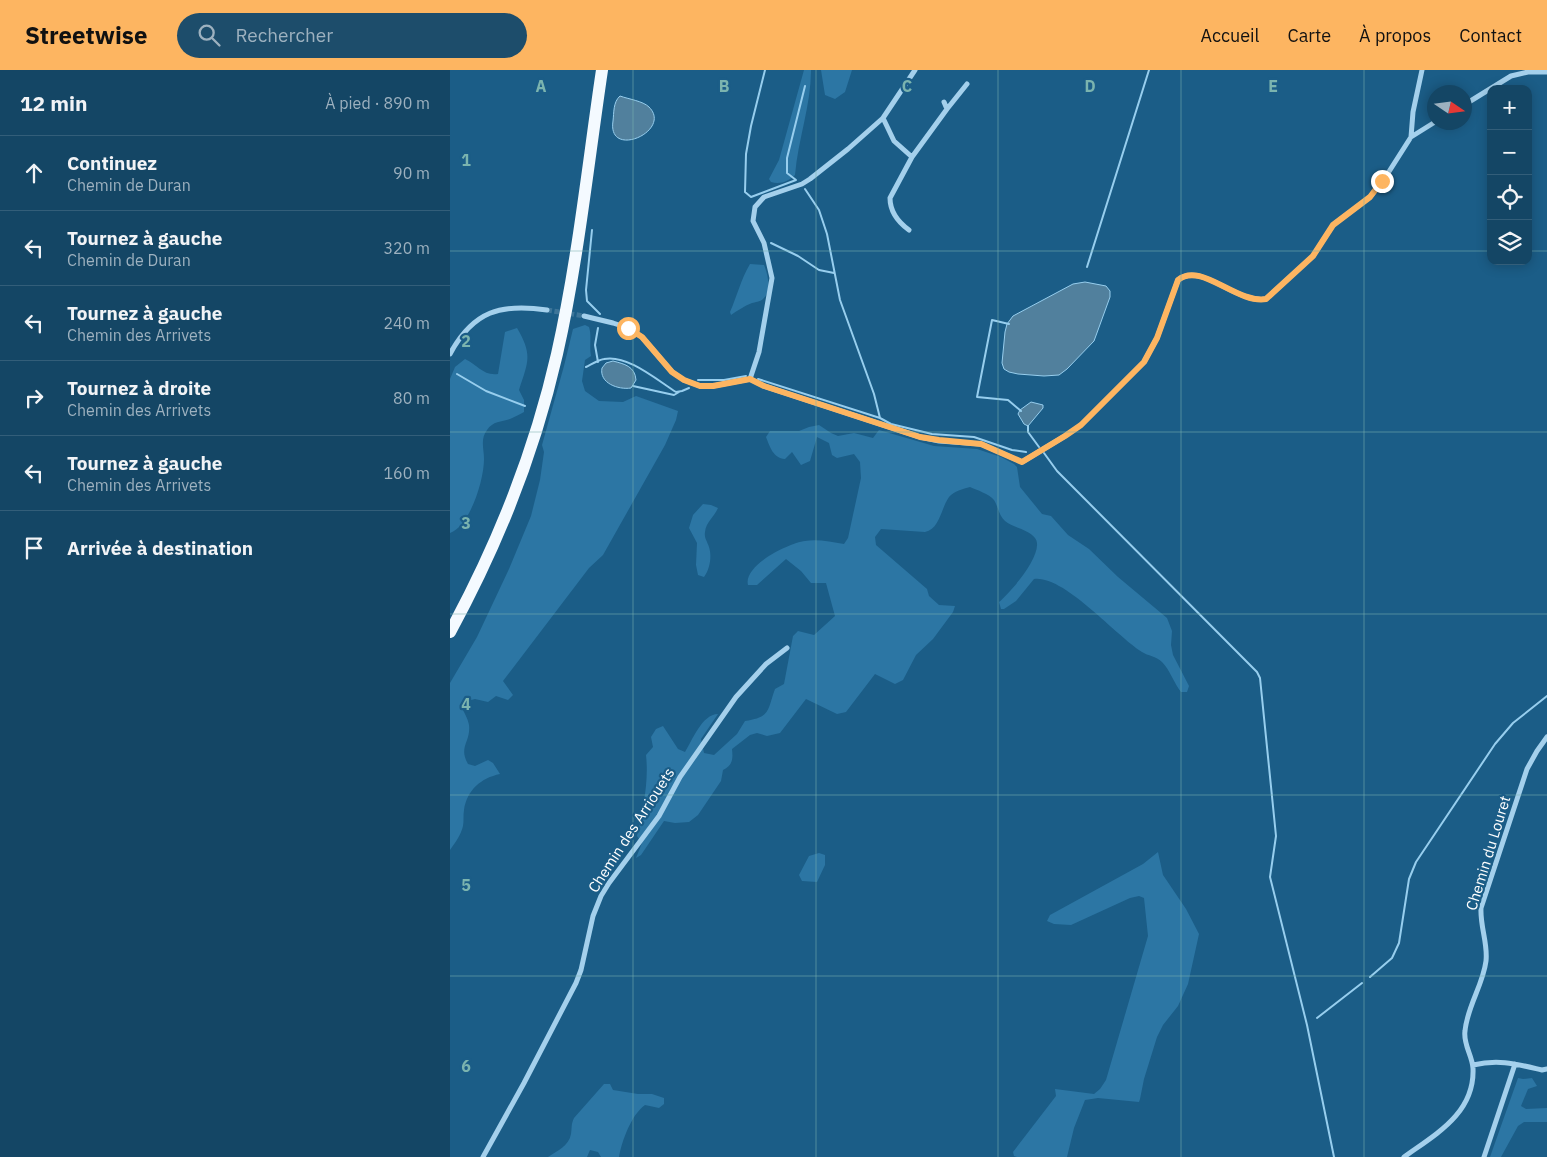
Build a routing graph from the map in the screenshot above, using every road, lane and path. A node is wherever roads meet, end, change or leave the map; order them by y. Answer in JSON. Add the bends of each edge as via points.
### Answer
{"nodes":[{"id":1,"x":602,"y":70,"type":"edge"},
{"id":2,"x":915,"y":70,"type":"edge"},
{"id":3,"x":1422,"y":70,"type":"edge"},
{"id":4,"x":1547,"y":72,"type":"edge"},
{"id":5,"x":967,"y":84,"type":"dead end"},
{"id":6,"x":1472,"y":99,"type":"edge"},
{"id":7,"x":944,"y":102,"type":"dead end"},
{"id":8,"x":947,"y":109,"type":"junction"},
{"id":9,"x":883,"y":118,"type":"junction"},
{"id":10,"x":1427,"y":127,"type":"edge"},
{"id":11,"x":1411,"y":137,"type":"junction"},
{"id":12,"x":912,"y":157,"type":"junction"},
{"id":13,"x":909,"y":230,"type":"dead end"},
{"id":14,"x":547,"y":310,"type":"tunnel mouth"},
{"id":15,"x":584,"y":316,"type":"tunnel mouth"},
{"id":16,"x":450,"y":354,"type":"edge"},
{"id":17,"x":750,"y":379,"type":"junction"},
{"id":18,"x":450,"y":632,"type":"edge"},
{"id":19,"x":787,"y":648,"type":"dead end"},
{"id":20,"x":1547,"y":737,"type":"edge"},
{"id":21,"x":1515,"y":1064,"type":"junction"},
{"id":22,"x":1472,"y":1065,"type":"junction"},
{"id":23,"x":1547,"y":1069,"type":"edge"},
{"id":24,"x":483,"y":1157,"type":"edge"},
{"id":25,"x":1404,"y":1157,"type":"edge"},
{"id":26,"x":1484,"y":1157,"type":"edge"}],
"edges":[{"from":1,"to":18,"type":"highway","via":[[557,356],[536,431],[507,512]]},
{"from":2,"to":9,"type":"street"},
{"from":3,"to":11,"type":"street","via":[[1412,112]]},
{"from":4,"to":6,"type":"street","via":[[1511,76]]},
{"from":5,"to":8,"type":"street"},
{"from":7,"to":8,"type":"street"},
{"from":8,"to":12,"type":"street"},
{"from":9,"to":12,"type":"street","via":[[894,141]]},
{"from":9,"to":17,"type":"street","via":[[810,179],[764,197],[754,207],[753,221],[764,243],[772,278],[759,352]]},
{"from":10,"to":11,"type":"street"},
{"from":11,"to":17,"type":"street","via":[[1370,197],[1333,225],[1313,256],[1266,299],[1251,300],[1197,275],[1183,276],[1178,280],[1157,338],[1144,362],[1081,425],[1022,462],[981,444],[920,437]]},
{"from":12,"to":13,"type":"street","via":[[890,198],[894,215]]},
{"from":14,"to":16,"type":"street","via":[[517,307],[484,316],[469,327]]},
{"from":15,"to":17,"type":"street","via":[[628,328],[642,337],[672,372],[684,380],[700,386],[713,386]]},
{"from":19,"to":24,"type":"street","name":"Chemin des Arriouets","via":[[766,664],[736,696],[680,777],[659,816],[601,896],[573,990]]},
{"from":20,"to":22,"type":"street","name":"Chemin du Louret","via":[[1527,769],[1481,908],[1486,964],[1464,1030]]},
{"from":21,"to":22,"type":"street","via":[[1488,1061]]},
{"from":21,"to":23,"type":"street"},
{"from":21,"to":26,"type":"street"},
{"from":22,"to":25,"type":"street","name":"Chemin du Louret","via":[[1472,1084],[1455,1119]]}]}
